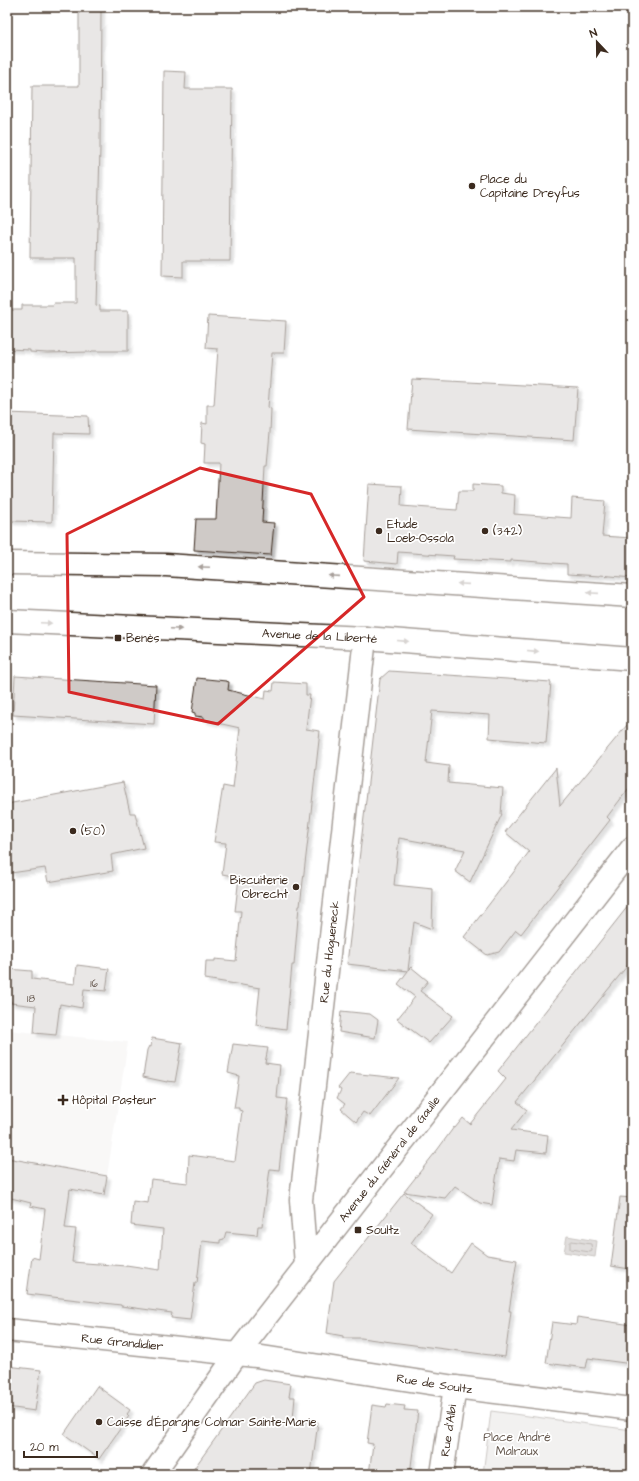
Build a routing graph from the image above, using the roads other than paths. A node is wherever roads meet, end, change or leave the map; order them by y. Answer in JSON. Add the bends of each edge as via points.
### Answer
{"nodes":[{"id":1,"x":7,"y":562,"type":"edge"},
{"id":2,"x":632,"y":596,"type":"edge"},
{"id":3,"x":7,"y":621,"type":"edge"},
{"id":4,"x":365,"y":638,"type":"junction"},
{"id":5,"x":632,"y":659,"type":"edge"},
{"id":6,"x":632,"y":848,"type":"edge"},
{"id":7,"x":306,"y":1265,"type":"junction"},
{"id":8,"x":7,"y":1330,"type":"edge"},
{"id":9,"x":237,"y":1354,"type":"junction"},
{"id":10,"x":455,"y":1387,"type":"junction"},
{"id":11,"x":632,"y":1409,"type":"edge"},
{"id":12,"x":153,"y":1474,"type":"edge"},
{"id":13,"x":442,"y":1474,"type":"edge"}],
"edges":[{"from":2,"to":1,"type":"main road","one_way":true,"via":[[166,565]]},
{"from":3,"to":4,"type":"main road","name":"Avenue de la Liberté","one_way":true},
{"from":4,"to":5,"type":"main road","name":"Avenue de la Liberté","one_way":true},
{"from":4,"to":7,"type":"main road","name":"Rue du Hagueneck","via":[[301,1200]]},
{"from":6,"to":7,"type":"main road","name":"Avenue du Général de Gaulle"},
{"from":7,"to":9,"type":"main road","name":"Avenue du Général de Gaulle"},
{"from":8,"to":9,"type":"main road","name":"Rue Grandidier"},
{"from":9,"to":10,"type":"main road","name":"Rue de Soultz"},
{"from":9,"to":12,"type":"main road","name":"Avenue du Général de Gaulle"},
{"from":10,"to":11,"type":"main road","name":"Rue de Soultz"},
{"from":10,"to":13,"type":"main road","name":"Rue d'Albi"}]}
